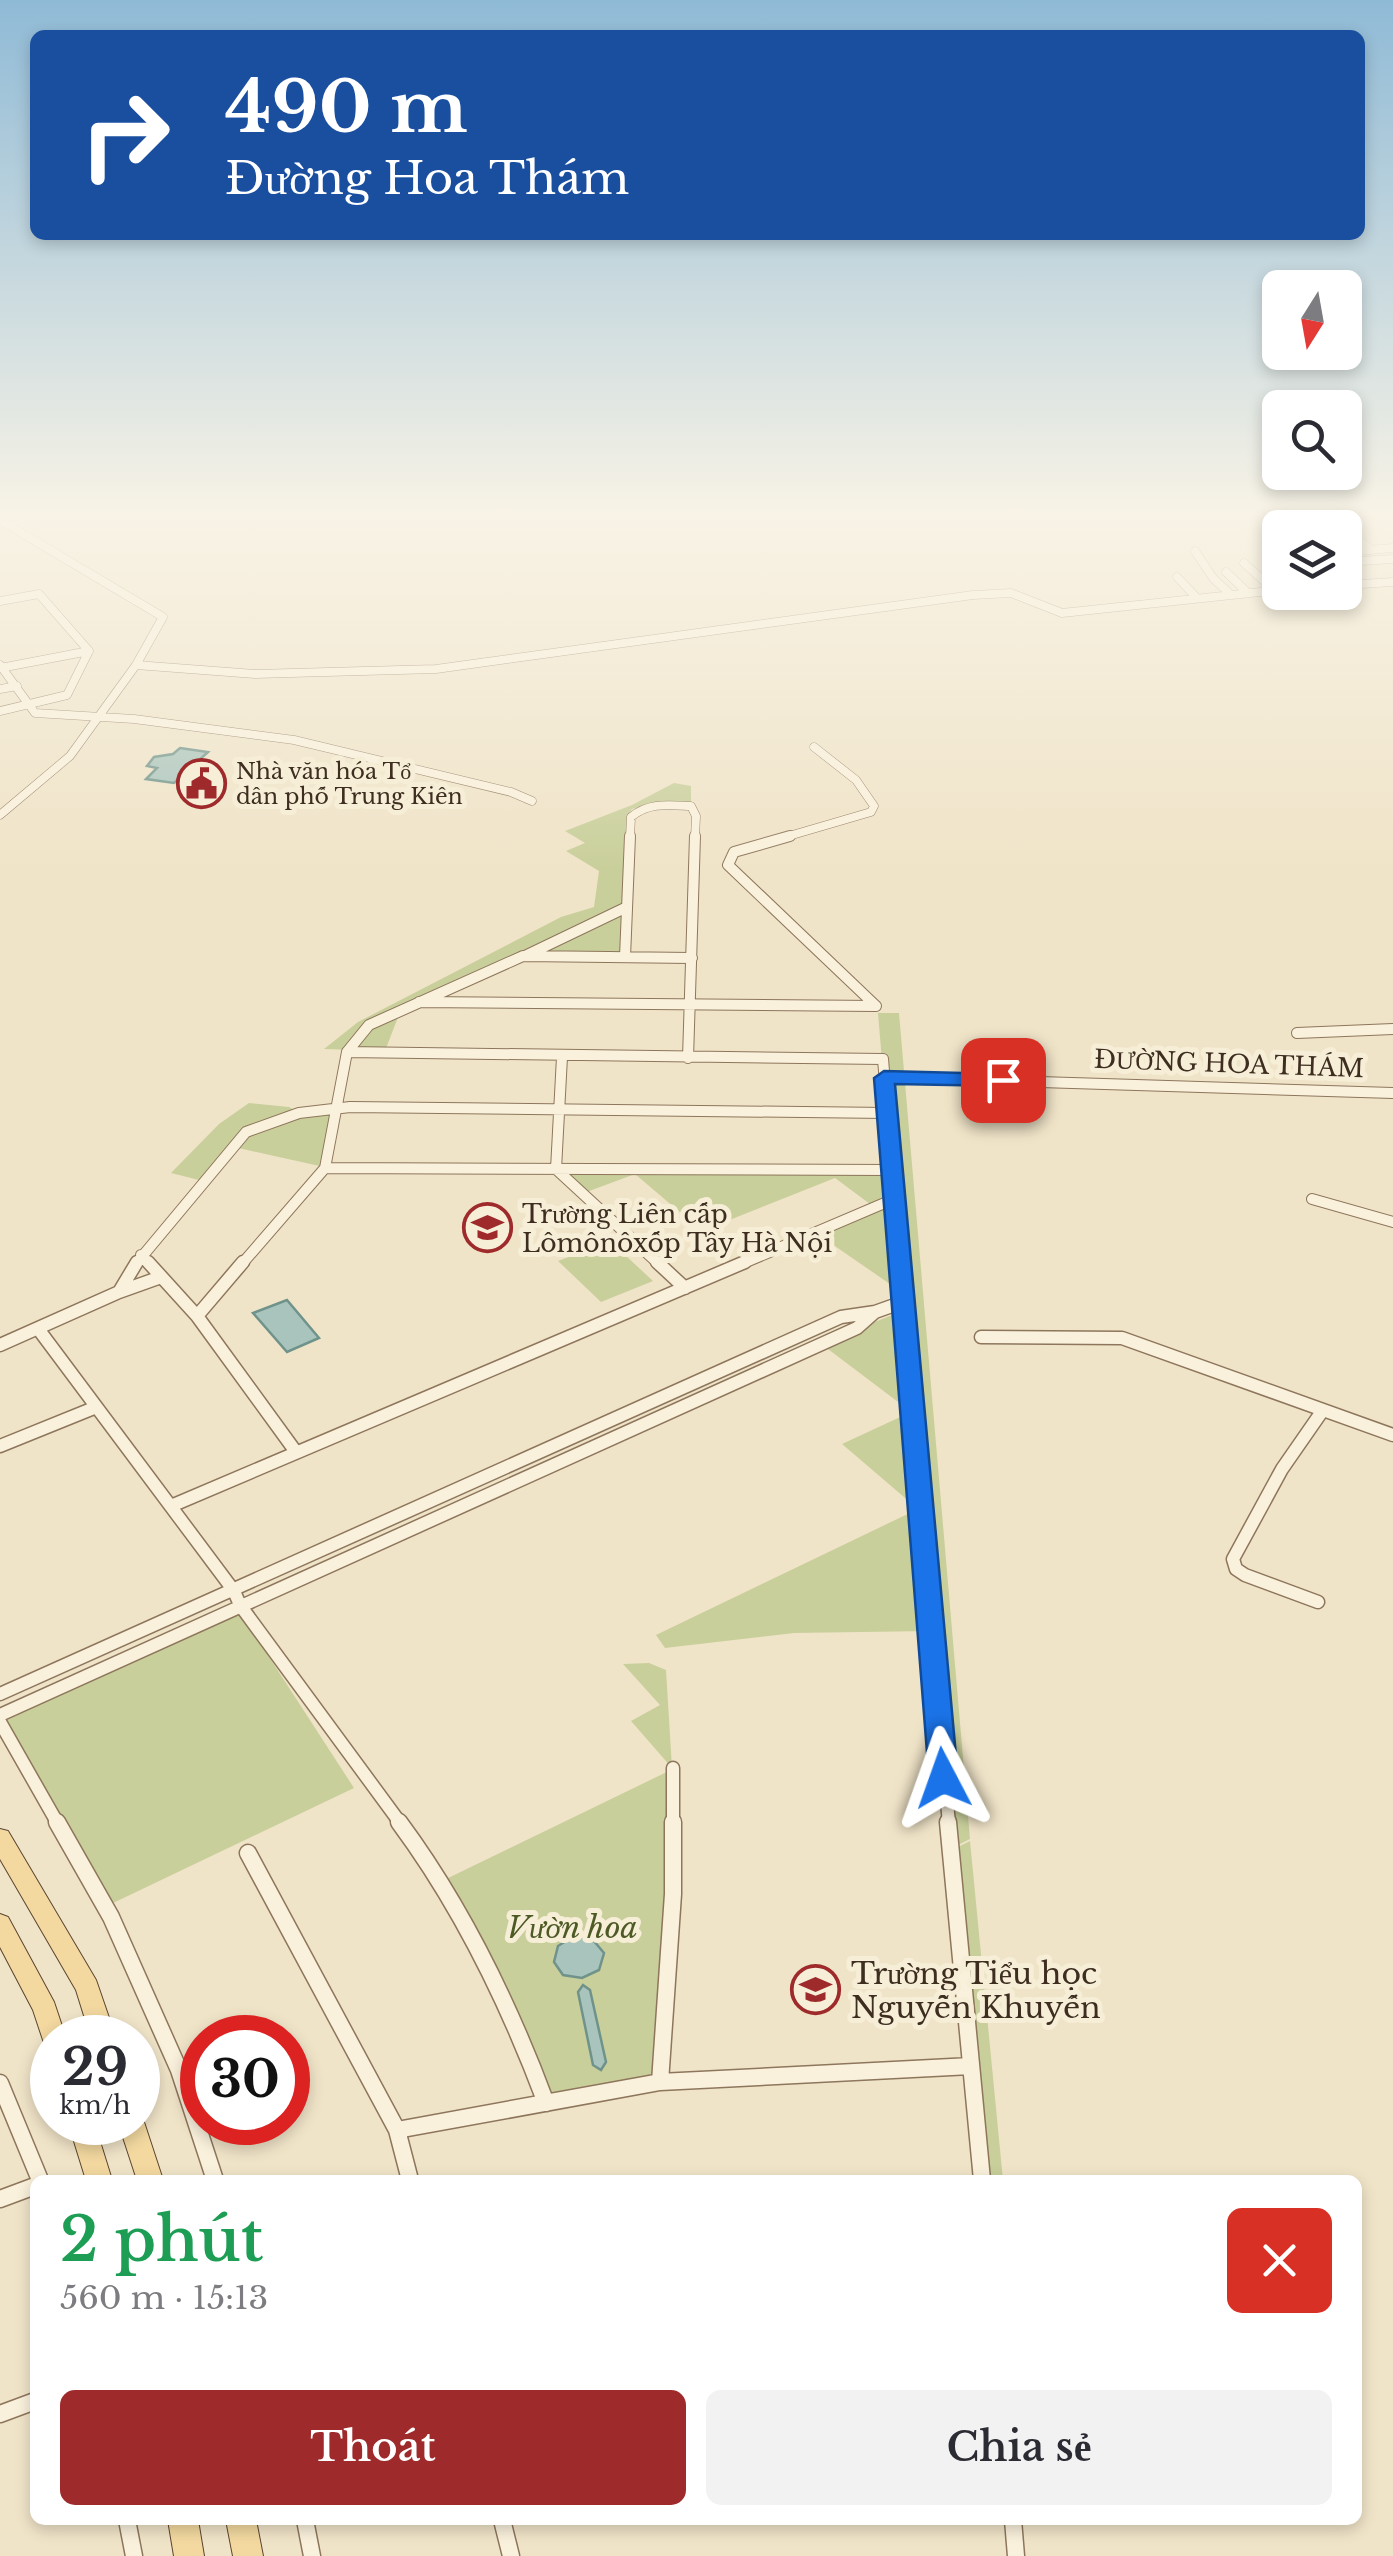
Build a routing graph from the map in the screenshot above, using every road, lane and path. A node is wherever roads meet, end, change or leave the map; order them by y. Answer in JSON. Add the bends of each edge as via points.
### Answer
{"nodes":[{"id":1,"x":71,"y":630,"type":"edge"},
{"id":2,"x":155,"y":630,"type":"edge"},
{"id":3,"x":698,"y":630,"type":"edge"},
{"id":4,"x":89,"y":651,"type":"junction"},
{"id":5,"x":136,"y":665,"type":"junction"},
{"id":6,"x":1,"y":667,"type":"edge"},
{"id":7,"x":17,"y":686,"type":"junction"},
{"id":8,"x":0,"y":689,"type":"edge"},
{"id":9,"x":31,"y":704,"type":"junction"},
{"id":10,"x":0,"y":710,"type":"edge"},
{"id":11,"x":97,"y":716,"type":"junction"},
{"id":12,"x":814,"y":747,"type":"dead end"},
{"id":13,"x":532,"y":800,"type":"dead end"},
{"id":14,"x":0,"y":814,"type":"edge"},
{"id":15,"x":627,"y":907,"type":"junction"},
{"id":16,"x":523,"y":956,"type":"junction"},
{"id":17,"x":625,"y":957,"type":"junction"},
{"id":18,"x":692,"y":958,"type":"junction"},
{"id":19,"x":419,"y":1002,"type":"junction"},
{"id":20,"x":690,"y":1005,"type":"junction"},
{"id":21,"x":1393,"y":1029,"type":"edge"},
{"id":22,"x":1297,"y":1033,"type":"dead end"},
{"id":23,"x":347,"y":1052,"type":"junction"},
{"id":24,"x":562,"y":1057,"type":"junction"},
{"id":25,"x":688,"y":1058,"type":"junction"},
{"id":26,"x":884,"y":1078,"type":"junction"},
{"id":27,"x":1393,"y":1093,"type":"edge"},
{"id":28,"x":559,"y":1112,"type":"junction"},
{"id":29,"x":887,"y":1113,"type":"junction"},
{"id":30,"x":334,"y":1114,"type":"junction"},
{"id":31,"x":325,"y":1168,"type":"junction"},
{"id":32,"x":556,"y":1168,"type":"junction"},
{"id":33,"x":892,"y":1170,"type":"junction"},
{"id":34,"x":894,"y":1199,"type":"junction"},
{"id":35,"x":1312,"y":1199,"type":"dead end"},
{"id":36,"x":1393,"y":1222,"type":"edge"},
{"id":37,"x":141,"y":1254,"type":"junction"},
{"id":38,"x":161,"y":1277,"type":"junction"},
{"id":39,"x":685,"y":1288,"type":"junction"},
{"id":40,"x":119,"y":1292,"type":"junction"},
{"id":41,"x":903,"y":1302,"type":"junction"},
{"id":42,"x":197,"y":1316,"type":"junction"},
{"id":43,"x":38,"y":1330,"type":"junction"},
{"id":44,"x":981,"y":1337,"type":"dead end"},
{"id":45,"x":0,"y":1345,"type":"edge"},
{"id":46,"x":94,"y":1408,"type":"junction"},
{"id":47,"x":1323,"y":1410,"type":"junction"},
{"id":48,"x":1393,"y":1435,"type":"edge"},
{"id":49,"x":0,"y":1446,"type":"edge"},
{"id":50,"x":296,"y":1452,"type":"junction"},
{"id":51,"x":171,"y":1506,"type":"junction"},
{"id":52,"x":237,"y":1598,"type":"junction"},
{"id":53,"x":1318,"y":1602,"type":"dead end"},
{"id":54,"x":0,"y":1694,"type":"edge"},
{"id":55,"x":0,"y":1718,"type":"edge"},
{"id":56,"x":674,"y":1768,"type":"dead end"},
{"id":57,"x":0,"y":1838,"type":"edge"},
{"id":58,"x":248,"y":1853,"type":"dead end"},
{"id":59,"x":0,"y":1924,"type":"edge"},
{"id":60,"x":47,"y":2015,"type":"edge"},
{"id":61,"x":96,"y":2015,"type":"edge"},
{"id":62,"x":971,"y":2066,"type":"junction"},
{"id":63,"x":0,"y":2082,"type":"edge"},
{"id":64,"x":660,"y":2082,"type":"junction"},
{"id":65,"x":546,"y":2103,"type":"junction"},
{"id":66,"x":397,"y":2130,"type":"junction"},
{"id":67,"x":88,"y":2145,"type":"edge"},
{"id":68,"x":139,"y":2145,"type":"edge"},
{"id":69,"x":38,"y":2175,"type":"edge"},
{"id":70,"x":97,"y":2175,"type":"edge"},
{"id":71,"x":148,"y":2175,"type":"edge"},
{"id":72,"x":214,"y":2175,"type":"edge"},
{"id":73,"x":409,"y":2175,"type":"edge"},
{"id":74,"x":982,"y":2175,"type":"edge"},
{"id":75,"x":30,"y":2188,"type":"edge"},
{"id":76,"x":0,"y":2199,"type":"edge"},
{"id":77,"x":30,"y":2403,"type":"edge"},
{"id":78,"x":0,"y":2414,"type":"edge"},
{"id":79,"x":128,"y":2525,"type":"edge"},
{"id":80,"x":184,"y":2525,"type":"edge"},
{"id":81,"x":242,"y":2525,"type":"edge"},
{"id":82,"x":306,"y":2525,"type":"edge"},
{"id":83,"x":503,"y":2525,"type":"edge"},
{"id":84,"x":1013,"y":2525,"type":"edge"},
{"id":85,"x":134,"y":2556,"type":"edge"},
{"id":86,"x":189,"y":2556,"type":"edge"},
{"id":87,"x":248,"y":2556,"type":"edge"},
{"id":88,"x":312,"y":2556,"type":"edge"},
{"id":89,"x":511,"y":2556,"type":"edge"},
{"id":90,"x":1016,"y":2556,"type":"edge"}],
"edges":[{"from":1,"to":4,"type":"street"},
{"from":2,"to":5,"type":"street"},
{"from":3,"to":5,"type":"street","via":[[417,670],[255,674]]},
{"from":4,"to":6,"type":"street"},
{"from":4,"to":9,"type":"street","via":[[66,694]]},
{"from":5,"to":11,"type":"street"},
{"from":6,"to":7,"type":"street"},
{"from":7,"to":8,"type":"street"},
{"from":7,"to":9,"type":"street"},
{"from":9,"to":10,"type":"street"},
{"from":9,"to":11,"type":"street","via":[[35,713]]},
{"from":11,"to":13,"type":"street","via":[[294,740]]},
{"from":11,"to":14,"type":"street","via":[[70,756]]},
{"from":12,"to":20,"type":"street","via":[[858,782],[872,812],[734,852],[728,865],[876,1006]]},
{"from":15,"to":16,"type":"street"},
{"from":15,"to":17,"type":"street"},
{"from":15,"to":18,"type":"street","via":[[630,817],[657,804],[690,806],[696,816]]},
{"from":16,"to":17,"type":"street"},
{"from":16,"to":19,"type":"street"},
{"from":17,"to":18,"type":"street"},
{"from":18,"to":20,"type":"street"},
{"from":19,"to":20,"type":"street"},
{"from":19,"to":23,"type":"street","via":[[369,1026]]},
{"from":20,"to":25,"type":"street"},
{"from":21,"to":22,"type":"street"},
{"from":23,"to":24,"type":"street"},
{"from":23,"to":30,"type":"street"},
{"from":24,"to":25,"type":"street"},
{"from":24,"to":28,"type":"street"},
{"from":25,"to":26,"type":"street","via":[[883,1059]]},
{"from":26,"to":27,"type":"street","name":"ĐƯỜNG HOA THÁM"},
{"from":26,"to":29,"type":"street"},
{"from":28,"to":29,"type":"street"},
{"from":28,"to":30,"type":"street","via":[[360,1108]]},
{"from":28,"to":32,"type":"street"},
{"from":29,"to":33,"type":"street"},
{"from":30,"to":31,"type":"street"},
{"from":30,"to":37,"type":"street","via":[[299,1113],[246,1132]]},
{"from":31,"to":32,"type":"street"},
{"from":31,"to":42,"type":"street"},
{"from":32,"to":33,"type":"street"},
{"from":32,"to":39,"type":"street"},
{"from":33,"to":34,"type":"street"},
{"from":34,"to":39,"type":"street"},
{"from":34,"to":41,"type":"street"},
{"from":35,"to":36,"type":"street"},
{"from":37,"to":38,"type":"street"},
{"from":37,"to":40,"type":"street"},
{"from":38,"to":40,"type":"street"},
{"from":38,"to":42,"type":"street"},
{"from":39,"to":50,"type":"street"},
{"from":40,"to":43,"type":"street"},
{"from":41,"to":52,"type":"street","via":[[875,1312],[857,1328]]},
{"from":41,"to":62,"type":"street"},
{"from":42,"to":50,"type":"street"},
{"from":43,"to":45,"type":"street"},
{"from":43,"to":46,"type":"street"},
{"from":44,"to":47,"type":"street","via":[[1122,1338]]},
{"from":46,"to":49,"type":"street"},
{"from":46,"to":51,"type":"street"},
{"from":47,"to":48,"type":"street"},
{"from":47,"to":53,"type":"street","via":[[1233,1559],[1244,1575]]},
{"from":50,"to":51,"type":"street"},
{"from":51,"to":52,"type":"street"},
{"from":52,"to":54,"type":"street"},
{"from":52,"to":55,"type":"street"},
{"from":52,"to":65,"type":"street","via":[[442,1880]]},
{"from":55,"to":72,"type":"street","via":[[111,1917],[179,2070]]},
{"from":56,"to":64,"type":"street"},
{"from":57,"to":61,"type":"main road"},
{"from":58,"to":66,"type":"street"},
{"from":59,"to":60,"type":"main road"},
{"from":62,"to":64,"type":"street"},
{"from":62,"to":74,"type":"street"},
{"from":63,"to":69,"type":"street"},
{"from":64,"to":65,"type":"street"},
{"from":65,"to":66,"type":"street"},
{"from":66,"to":73,"type":"street"},
{"from":67,"to":70,"type":"main road"},
{"from":68,"to":71,"type":"main road"},
{"from":75,"to":76,"type":"street"},
{"from":77,"to":78,"type":"street"},
{"from":79,"to":85,"type":"street"},
{"from":80,"to":86,"type":"main road"},
{"from":81,"to":87,"type":"main road"},
{"from":82,"to":88,"type":"street"},
{"from":83,"to":89,"type":"street"},
{"from":84,"to":90,"type":"street"}]}
